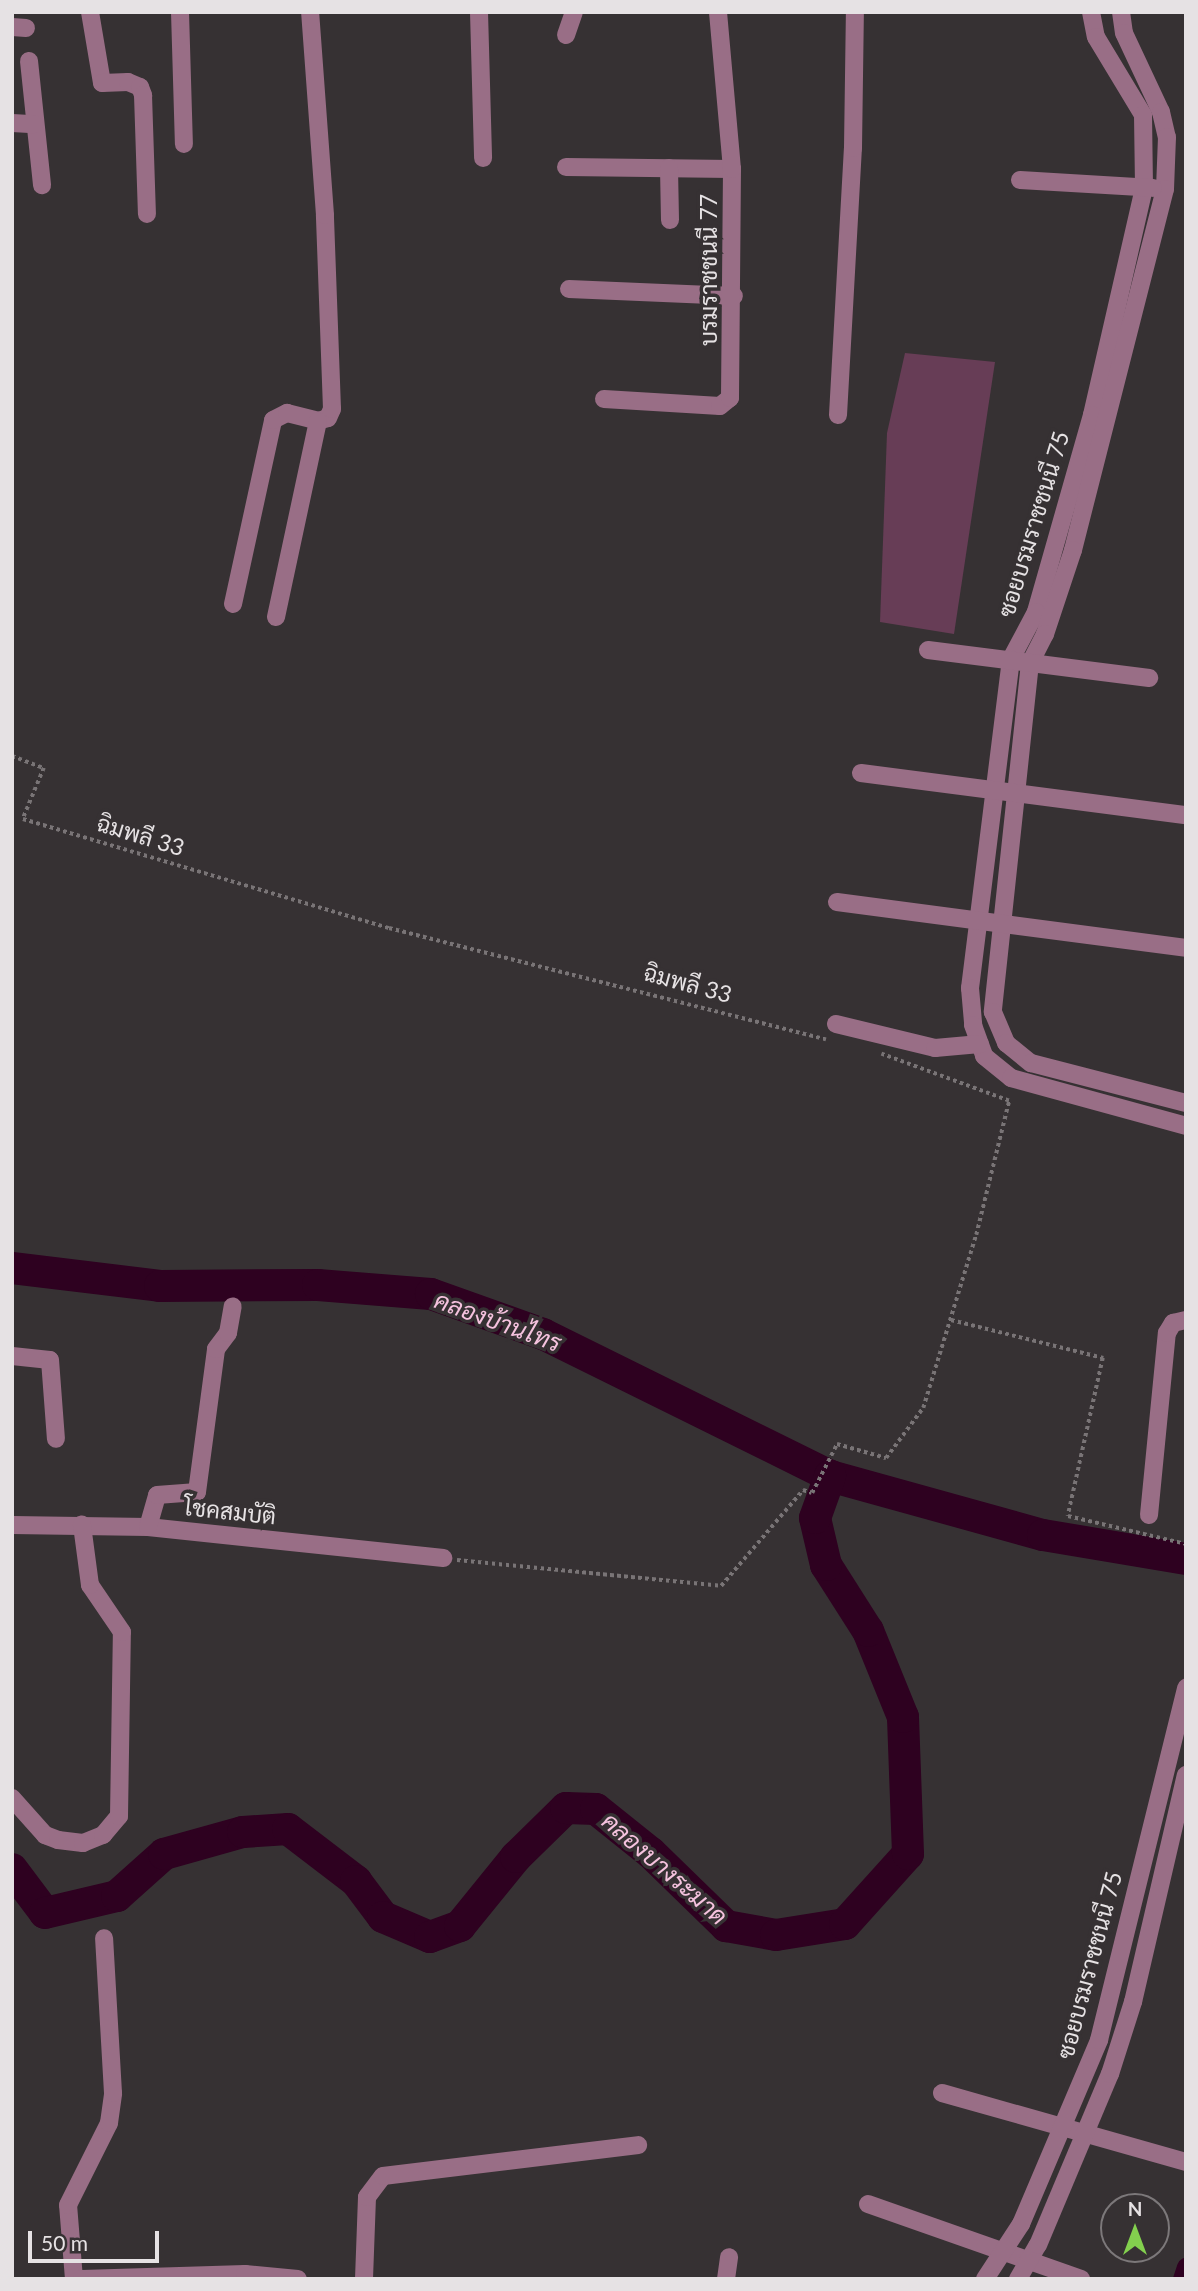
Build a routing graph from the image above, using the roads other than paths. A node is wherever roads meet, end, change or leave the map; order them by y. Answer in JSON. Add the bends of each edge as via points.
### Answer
{"nodes":[{"id":1,"x":90,"y":12,"type":"edge"},
{"id":2,"x":180,"y":12,"type":"edge"},
{"id":3,"x":310,"y":12,"type":"edge"},
{"id":4,"x":479,"y":12,"type":"edge"},
{"id":5,"x":574,"y":12,"type":"edge"},
{"id":6,"x":718,"y":12,"type":"edge"},
{"id":7,"x":855,"y":12,"type":"edge"},
{"id":8,"x":1091,"y":12,"type":"edge"},
{"id":9,"x":1121,"y":12,"type":"edge"},
{"id":10,"x":1124,"y":33,"type":"junction"},
{"id":11,"x":566,"y":35,"type":"dead end"},
{"id":12,"x":1096,"y":37,"type":"junction"},
{"id":13,"x":29,"y":61,"type":"dead end"},
{"id":14,"x":12,"y":123,"type":"edge"},
{"id":15,"x":34,"y":124,"type":"junction"},
{"id":16,"x":184,"y":144,"type":"dead end"},
{"id":17,"x":483,"y":158,"type":"dead end"},
{"id":18,"x":566,"y":167,"type":"dead end"},
{"id":19,"x":669,"y":168,"type":"junction"},
{"id":20,"x":732,"y":169,"type":"junction"},
{"id":21,"x":1020,"y":180,"type":"dead end"},
{"id":22,"x":42,"y":185,"type":"dead end"},
{"id":23,"x":1144,"y":188,"type":"junction"},
{"id":24,"x":1165,"y":189,"type":"junction"},
{"id":25,"x":147,"y":214,"type":"dead end"},
{"id":26,"x":670,"y":220,"type":"dead end"},
{"id":27,"x":569,"y":289,"type":"dead end"},
{"id":28,"x":734,"y":296,"type":"junction"},
{"id":29,"x":604,"y":399,"type":"dead end"},
{"id":30,"x":838,"y":415,"type":"dead end"},
{"id":31,"x":318,"y":421,"type":"junction"},
{"id":32,"x":233,"y":604,"type":"dead end"},
{"id":33,"x":276,"y":617,"type":"dead end"},
{"id":34,"x":928,"y":650,"type":"dead end"},
{"id":35,"x":1011,"y":660,"type":"junction"},
{"id":36,"x":1030,"y":663,"type":"junction"},
{"id":37,"x":1149,"y":678,"type":"dead end"},
{"id":38,"x":861,"y":773,"type":"dead end"},
{"id":39,"x":993,"y":789,"type":"junction"},
{"id":40,"x":1014,"y":791,"type":"junction"},
{"id":41,"x":1186,"y":815,"type":"edge"},
{"id":42,"x":837,"y":902,"type":"dead end"},
{"id":43,"x":976,"y":923,"type":"junction"},
{"id":44,"x":999,"y":924,"type":"junction"},
{"id":45,"x":1186,"y":948,"type":"edge"},
{"id":46,"x":836,"y":1024,"type":"dead end"},
{"id":47,"x":980,"y":1044,"type":"junction"},
{"id":48,"x":1186,"y":1103,"type":"edge"},
{"id":49,"x":1186,"y":1126,"type":"edge"},
{"id":50,"x":233,"y":1306,"type":"dead end"},
{"id":51,"x":1186,"y":1320,"type":"edge"},
{"id":52,"x":12,"y":1356,"type":"edge"},
{"id":53,"x":56,"y":1439,"type":"dead end"},
{"id":54,"x":1149,"y":1515,"type":"dead end"},
{"id":55,"x":12,"y":1525,"type":"edge"},
{"id":56,"x":82,"y":1525,"type":"junction"},
{"id":57,"x":148,"y":1527,"type":"junction"},
{"id":58,"x":443,"y":1558,"type":"road end"},
{"id":59,"x":1186,"y":1688,"type":"edge"},
{"id":60,"x":1186,"y":1775,"type":"edge"},
{"id":61,"x":12,"y":1798,"type":"edge"},
{"id":62,"x":104,"y":1938,"type":"dead end"},
{"id":63,"x":942,"y":2093,"type":"dead end"},
{"id":64,"x":1066,"y":2125,"type":"junction"},
{"id":65,"x":1086,"y":2130,"type":"junction"},
{"id":66,"x":638,"y":2145,"type":"dead end"},
{"id":67,"x":1186,"y":2162,"type":"edge"},
{"id":68,"x":868,"y":2204,"type":"dead end"},
{"id":69,"x":1005,"y":2252,"type":"junction"},
{"id":70,"x":729,"y":2257,"type":"dead end"},
{"id":71,"x":1030,"y":2259,"type":"junction"},
{"id":72,"x":74,"y":2279,"type":"edge"},
{"id":73,"x":82,"y":2279,"type":"edge"},
{"id":74,"x":298,"y":2279,"type":"edge"},
{"id":75,"x":364,"y":2279,"type":"edge"},
{"id":76,"x":726,"y":2279,"type":"edge"},
{"id":77,"x":985,"y":2279,"type":"edge"},
{"id":78,"x":1018,"y":2279,"type":"edge"},
{"id":79,"x":1081,"y":2279,"type":"edge"}],
"edges":[{"from":1,"to":25,"type":"street","via":[[102,83],[128,82],[140,87],[145,110]]},
{"from":2,"to":16,"type":"street"},
{"from":3,"to":31,"type":"street","via":[[333,401],[328,418]]},
{"from":4,"to":17,"type":"street"},
{"from":5,"to":11,"type":"street"},
{"from":6,"to":20,"type":"street","name":"บรมราชชนนี 77"},
{"from":7,"to":30,"type":"street","via":[[853,148]]},
{"from":8,"to":12,"type":"street","name":"ซอยบรมราชชนนี 75"},
{"from":9,"to":10,"type":"street","name":"ซอยบรมราชชนนี 75"},
{"from":10,"to":12,"type":"street"},
{"from":10,"to":24,"type":"street","name":"ซอยบรมราชชนนี 75","via":[[1161,112],[1167,137]]},
{"from":12,"to":23,"type":"street","name":"ซอยบรมราชชนนี 75","via":[[1143,116]]},
{"from":13,"to":15,"type":"street"},
{"from":14,"to":15,"type":"street"},
{"from":15,"to":22,"type":"street"},
{"from":18,"to":19,"type":"street"},
{"from":19,"to":20,"type":"street"},
{"from":19,"to":26,"type":"street"},
{"from":20,"to":28,"type":"street","name":"บรมราชชนนี 77"},
{"from":21,"to":23,"type":"street"},
{"from":23,"to":24,"type":"street"},
{"from":23,"to":35,"type":"street","name":"ซอยบรมราชชนนี 75","via":[[1088,429],[1036,612]]},
{"from":24,"to":36,"type":"street","name":"ซอยบรมราชชนนี 75","via":[[1073,550],[1045,634]]},
{"from":27,"to":28,"type":"street"},
{"from":28,"to":29,"type":"street","name":"บรมราชชนนี 77","via":[[727,404]]},
{"from":31,"to":32,"type":"street","via":[[287,414],[273,421]]},
{"from":31,"to":33,"type":"street"},
{"from":34,"to":35,"type":"street"},
{"from":35,"to":36,"type":"street"},
{"from":35,"to":39,"type":"street","name":"ซอยบรมราชชนนี 75"},
{"from":36,"to":37,"type":"street"},
{"from":36,"to":40,"type":"street","name":"ซอยบรมราชชนนี 75"},
{"from":38,"to":39,"type":"street"},
{"from":39,"to":40,"type":"street"},
{"from":39,"to":43,"type":"street","name":"ซอยบรมราชชนนี 75"},
{"from":40,"to":41,"type":"street"},
{"from":40,"to":44,"type":"street","name":"ซอยบรมราชชนนี 75"},
{"from":42,"to":43,"type":"street"},
{"from":43,"to":44,"type":"street"},
{"from":43,"to":47,"type":"street","name":"ซอยบรมราชชนนี 75","via":[[970,988]]},
{"from":44,"to":45,"type":"street"},
{"from":44,"to":48,"type":"street","name":"ซอยบรมราชชนนี 75","via":[[993,1012],[1006,1043],[1031,1063]]},
{"from":46,"to":47,"type":"street","via":[[935,1048]]},
{"from":47,"to":49,"type":"street","name":"ซอยบรมราชชนนี 75","via":[[984,1056],[1011,1078]]},
{"from":50,"to":57,"type":"street","via":[[228,1333],[216,1349],[197,1492],[157,1494]]},
{"from":51,"to":54,"type":"street","via":[[1172,1323],[1167,1333]]},
{"from":52,"to":53,"type":"street","via":[[50,1360]]},
{"from":55,"to":56,"type":"street","name":"โชคสมบัติ"},
{"from":56,"to":57,"type":"street","name":"โชคสมบัติ"},
{"from":56,"to":61,"type":"street","via":[[90,1585],[122,1632],[119,1816],[103,1835],[83,1843],[58,1840],[45,1835]]},
{"from":57,"to":58,"type":"street","name":"โชคสมบัติ"},
{"from":59,"to":64,"type":"street","name":"ซอยบรมราชชนนี 75","via":[[1099,2040]]},
{"from":60,"to":65,"type":"street","name":"ซอยบรมราชชนนี 75","via":[[1133,2002]]},
{"from":62,"to":72,"type":"street","via":[[113,2093],[109,2123],[68,2205]]},
{"from":63,"to":64,"type":"street"},
{"from":64,"to":65,"type":"street"},
{"from":64,"to":69,"type":"street","name":"ซอยบรมราชชนนี 75"},
{"from":65,"to":67,"type":"street"},
{"from":65,"to":71,"type":"street","name":"ซอยบรมราชชนนี 75"},
{"from":66,"to":75,"type":"street","via":[[383,2176],[367,2197]]},
{"from":68,"to":69,"type":"street"},
{"from":69,"to":71,"type":"street"},
{"from":69,"to":77,"type":"street","name":"ซอยบรมราชชนนี 75"},
{"from":70,"to":76,"type":"street"},
{"from":71,"to":78,"type":"street","name":"ซอยบรมราชชนนี 75"},
{"from":71,"to":79,"type":"street"},
{"from":73,"to":74,"type":"street","via":[[245,2274]]}]}
